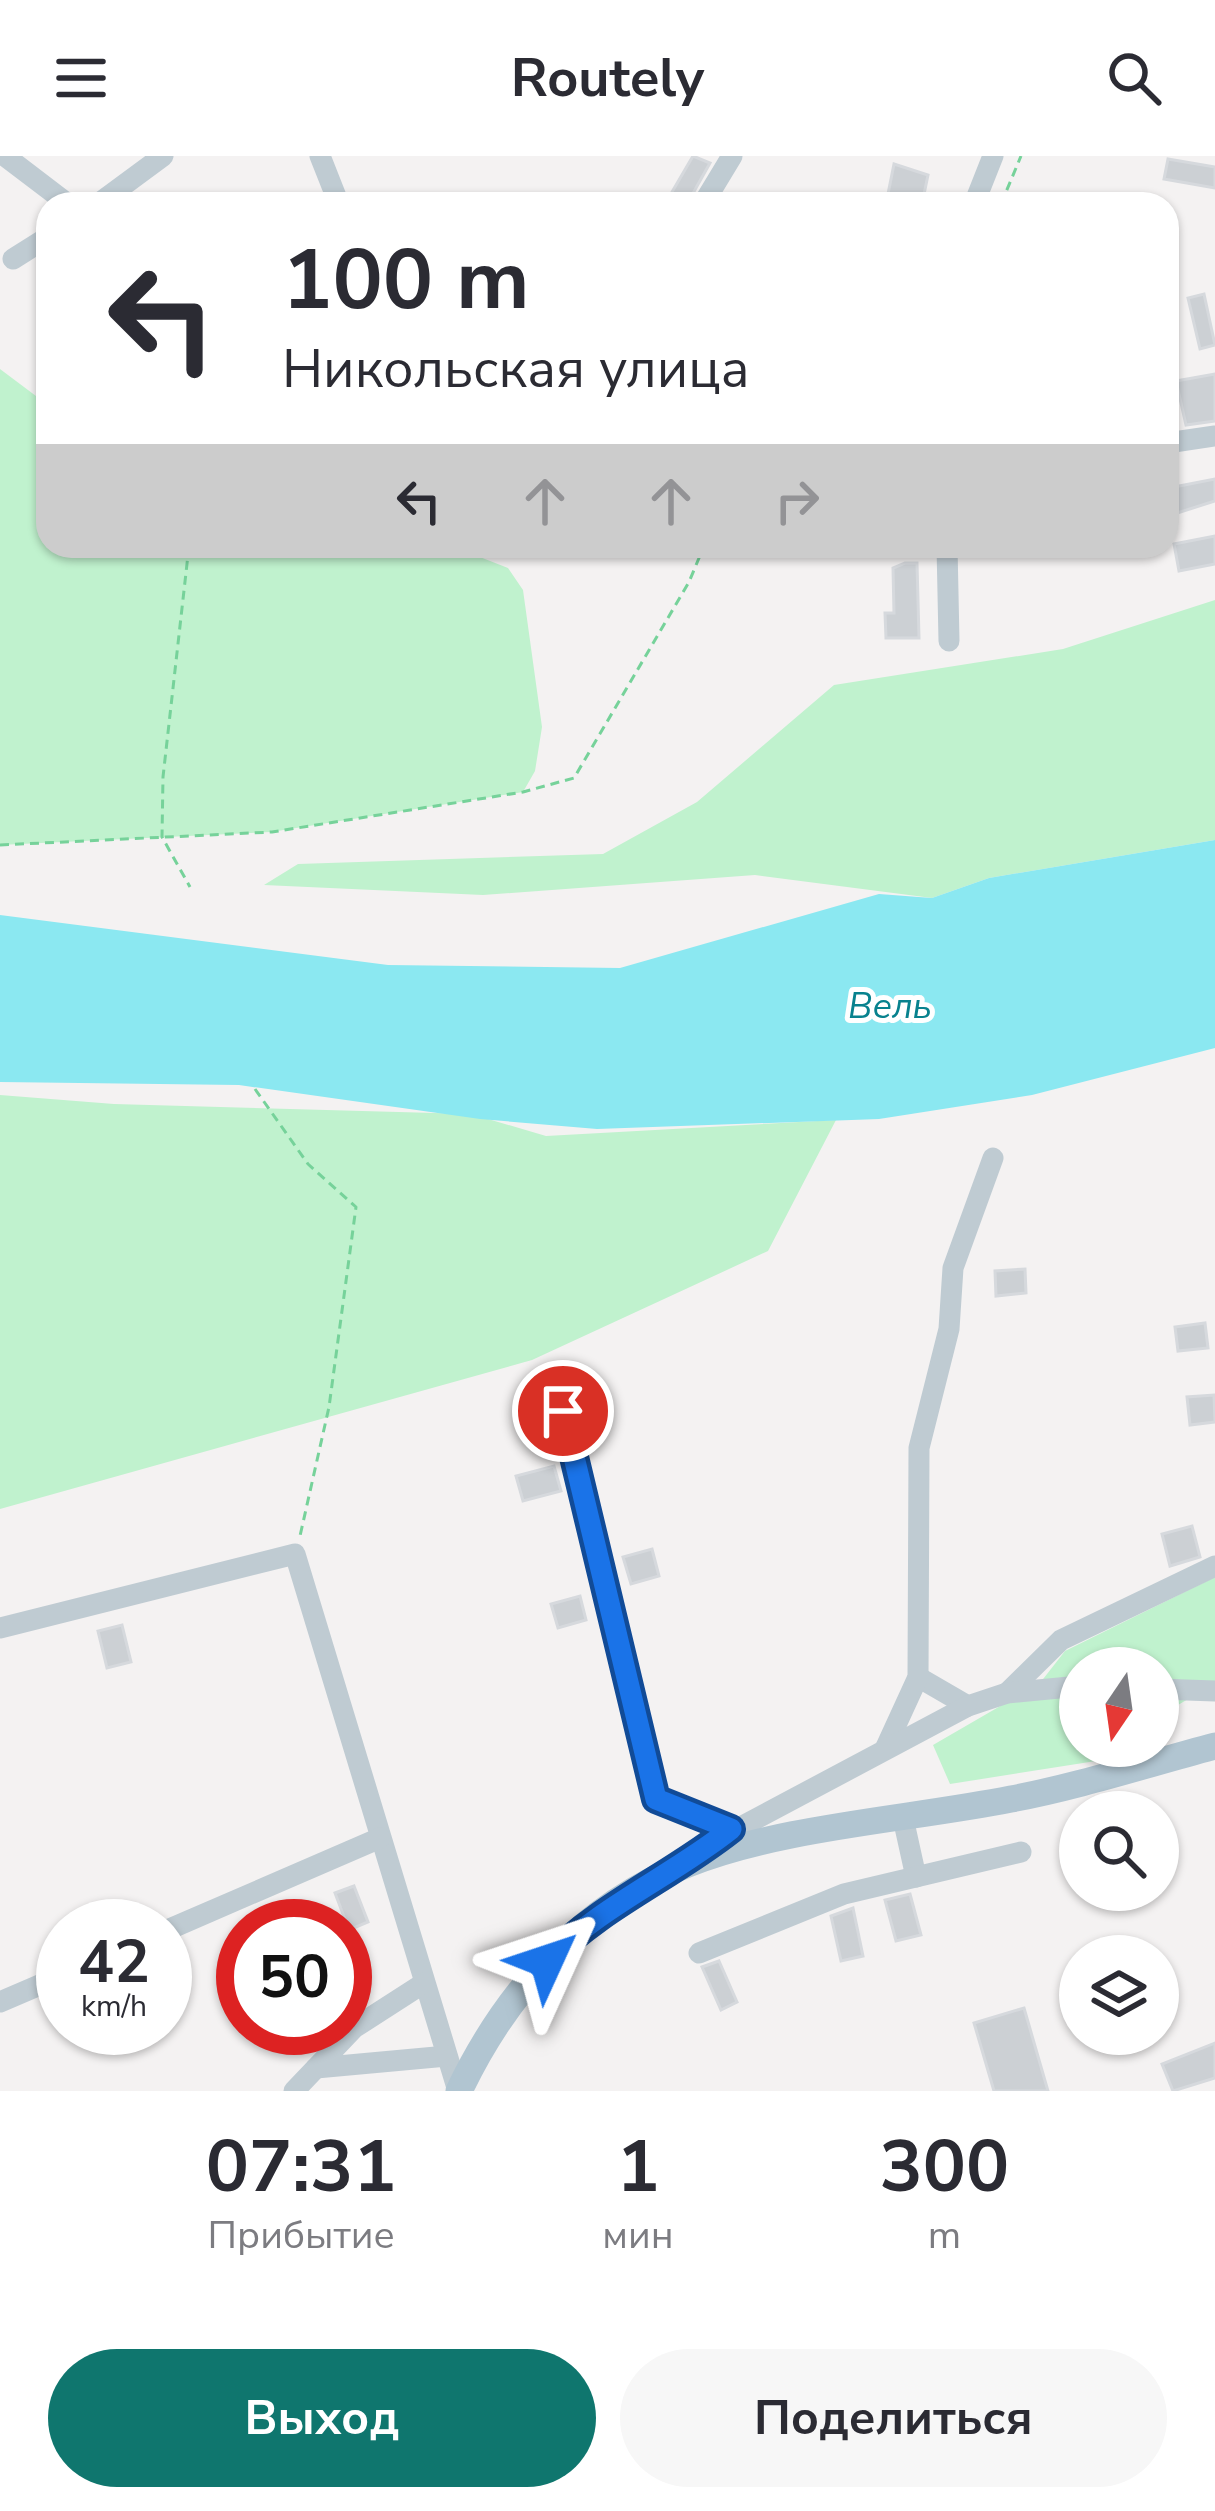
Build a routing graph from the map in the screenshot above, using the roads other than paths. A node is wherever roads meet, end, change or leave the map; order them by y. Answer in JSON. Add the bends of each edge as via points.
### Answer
{"nodes":[{"id":1,"x":5,"y":156,"type":"edge"},
{"id":2,"x":163,"y":156,"type":"edge"},
{"id":3,"x":320,"y":156,"type":"edge"},
{"id":4,"x":732,"y":156,"type":"edge"},
{"id":5,"x":993,"y":156,"type":"edge"},
{"id":6,"x":52,"y":192,"type":"edge"},
{"id":7,"x":114,"y":192,"type":"edge"},
{"id":8,"x":334,"y":192,"type":"edge"},
{"id":9,"x":710,"y":192,"type":"edge"},
{"id":10,"x":979,"y":192,"type":"edge"},
{"id":11,"x":36,"y":245,"type":"edge"},
{"id":12,"x":13,"y":259,"type":"dead end"},
{"id":13,"x":1215,"y":436,"type":"edge"},
{"id":14,"x":1179,"y":441,"type":"edge"},
{"id":15,"x":947,"y":558,"type":"edge"},
{"id":16,"x":949,"y":641,"type":"dead end"},
{"id":17,"x":993,"y":1158,"type":"dead end"},
{"id":18,"x":563,"y":1411,"type":"dead end"},
{"id":19,"x":1215,"y":1566,"type":"edge"},
{"id":20,"x":0,"y":1628,"type":"edge"},
{"id":21,"x":918,"y":1677,"type":"junction"},
{"id":22,"x":1059,"y":1688,"type":"edge"},
{"id":23,"x":1179,"y":1690,"type":"edge"},
{"id":24,"x":1215,"y":1691,"type":"edge"},
{"id":25,"x":1007,"y":1694,"type":"junction"},
{"id":26,"x":968,"y":1706,"type":"junction"},
{"id":27,"x":1215,"y":1746,"type":"edge"},
{"id":28,"x":885,"y":1749,"type":"junction"},
{"id":29,"x":902,"y":1818,"type":"junction"},
{"id":30,"x":731,"y":1829,"type":"junction"},
{"id":31,"x":380,"y":1838,"type":"junction"},
{"id":32,"x":1021,"y":1852,"type":"dead end"},
{"id":33,"x":688,"y":1864,"type":"junction"},
{"id":34,"x":916,"y":1877,"type":"junction"},
{"id":35,"x":192,"y":1919,"type":"edge"},
{"id":36,"x":699,"y":1953,"type":"dead end"},
{"id":37,"x":424,"y":1983,"type":"junction"},
{"id":38,"x":36,"y":1987,"type":"edge"},
{"id":39,"x":0,"y":2002,"type":"edge"},
{"id":40,"x":447,"y":2056,"type":"junction"},
{"id":41,"x":316,"y":2068,"type":"junction"},
{"id":42,"x":294,"y":2091,"type":"edge"},
{"id":43,"x":459,"y":2091,"type":"edge"}],
"edges":[{"from":1,"to":6,"type":"street"},
{"from":2,"to":7,"type":"street"},
{"from":3,"to":8,"type":"street"},
{"from":4,"to":9,"type":"street"},
{"from":5,"to":10,"type":"street"},
{"from":11,"to":12,"type":"street"},
{"from":13,"to":14,"type":"street"},
{"from":15,"to":16,"type":"street"},
{"from":17,"to":21,"type":"street","via":[[953,1268],[950,1329],[920,1448]]},
{"from":18,"to":30,"type":"street","via":[[656,1799]]},
{"from":19,"to":25,"type":"street","via":[[1061,1640]]},
{"from":20,"to":31,"type":"street","via":[[295,1554]]},
{"from":21,"to":26,"type":"street"},
{"from":21,"to":28,"type":"street"},
{"from":22,"to":25,"type":"street"},
{"from":23,"to":24,"type":"street"},
{"from":25,"to":26,"type":"street"},
{"from":26,"to":28,"type":"street"},
{"from":27,"to":29,"type":"main road","via":[[1016,1798]]},
{"from":28,"to":30,"type":"street"},
{"from":29,"to":33,"type":"main road"},
{"from":29,"to":34,"type":"street"},
{"from":30,"to":33,"type":"street"},
{"from":31,"to":35,"type":"street"},
{"from":31,"to":37,"type":"street"},
{"from":32,"to":34,"type":"street"},
{"from":33,"to":43,"type":"main road","via":[[573,1934],[520,1989]]},
{"from":34,"to":36,"type":"street","via":[[844,1894]]},
{"from":37,"to":40,"type":"street"},
{"from":37,"to":41,"type":"street","via":[[354,2028]]},
{"from":38,"to":39,"type":"street"},
{"from":40,"to":41,"type":"street"},
{"from":40,"to":43,"type":"street"},
{"from":41,"to":42,"type":"street"}]}
